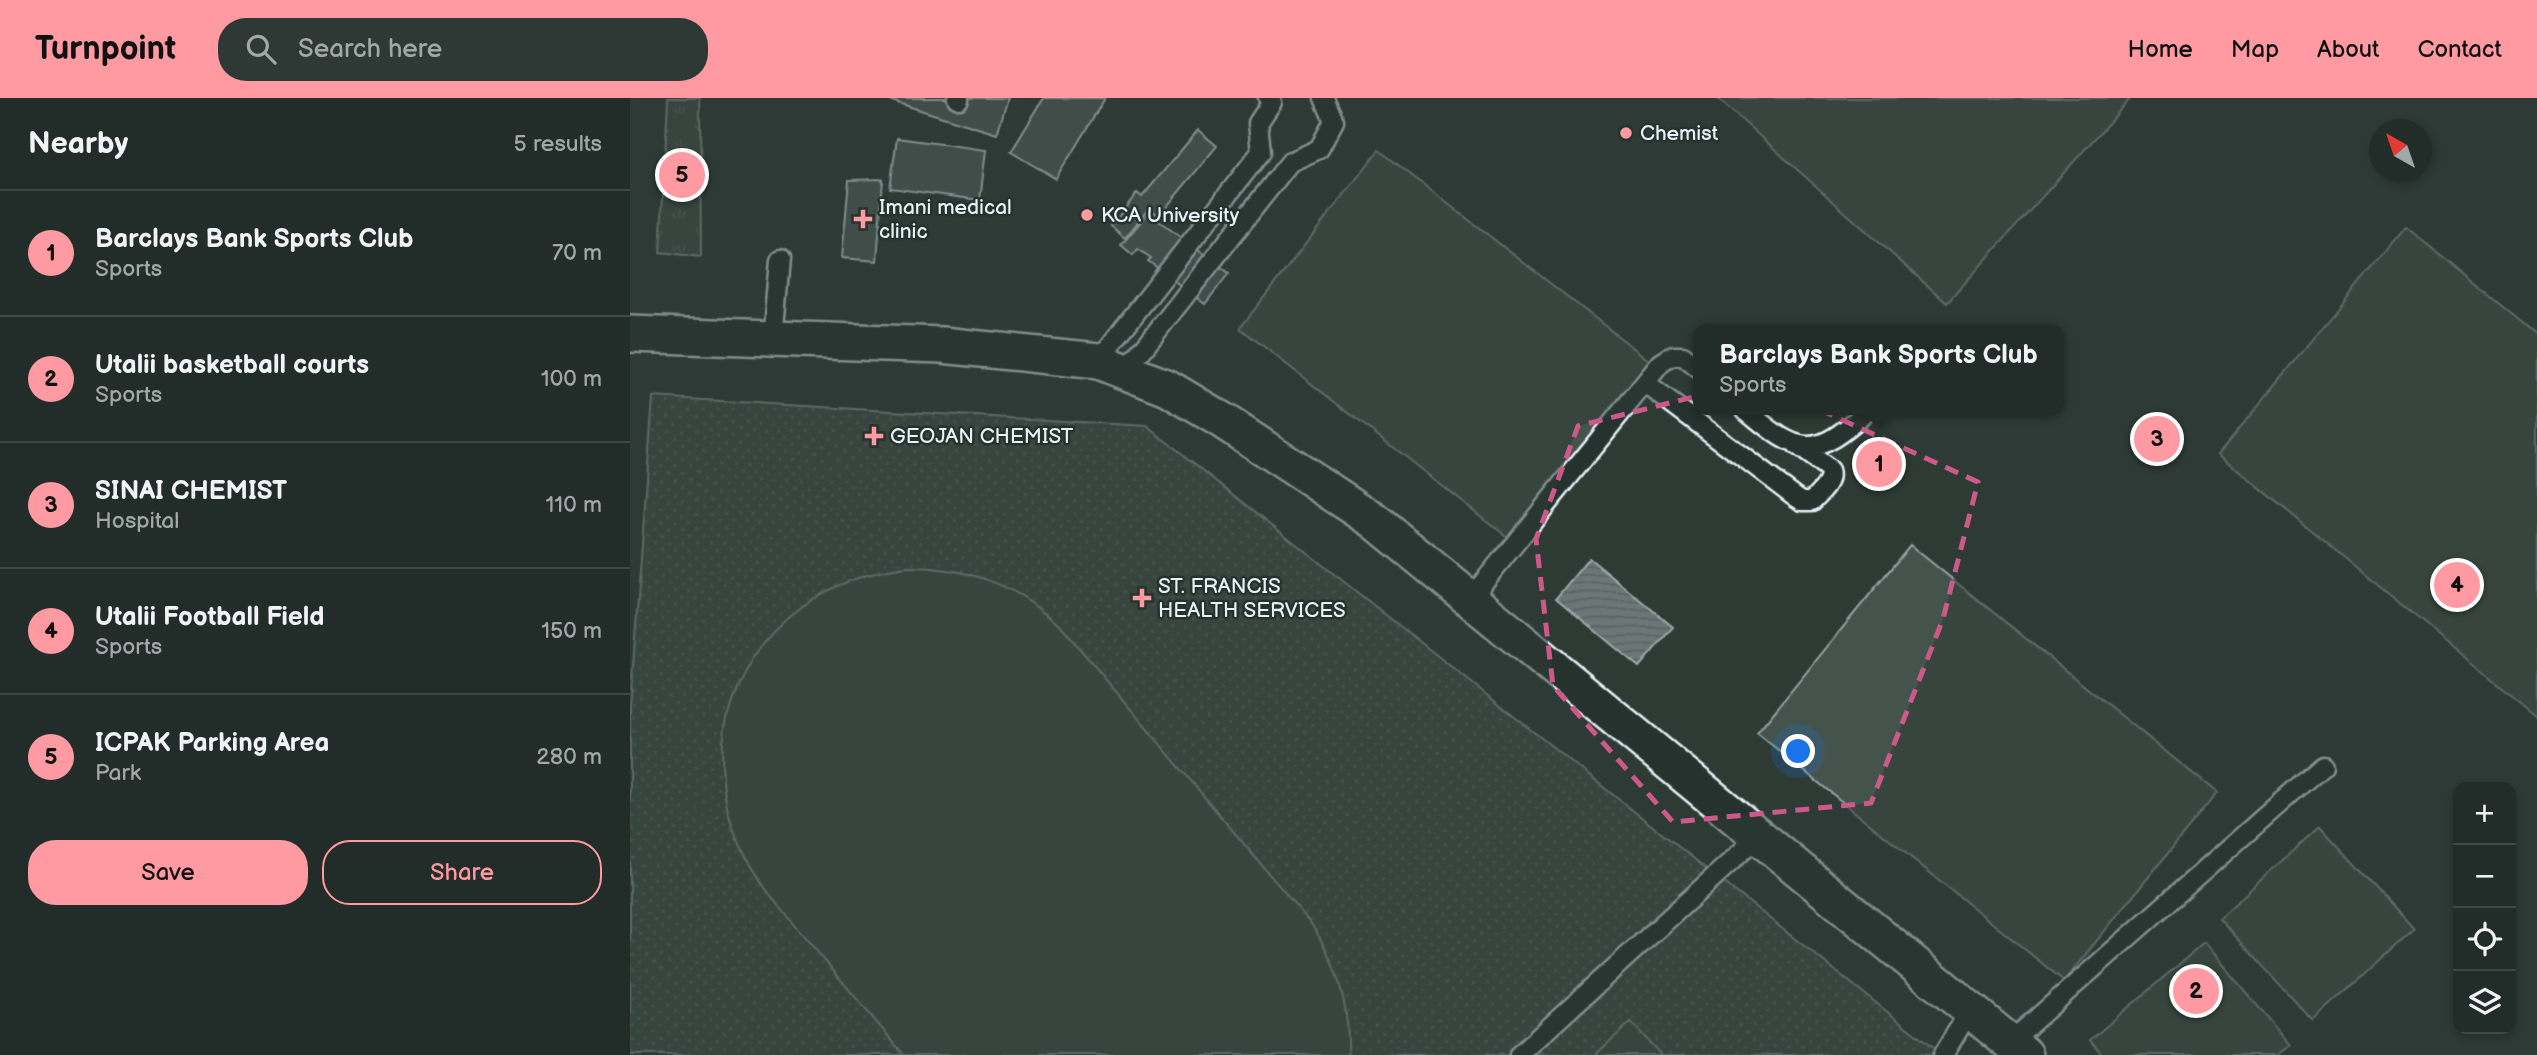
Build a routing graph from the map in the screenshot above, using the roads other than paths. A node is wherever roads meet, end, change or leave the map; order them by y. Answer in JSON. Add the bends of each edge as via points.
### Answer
{"nodes":[{"id":1,"x":1273,"y":99,"type":"edge"},
{"id":2,"x":1332,"y":102,"type":"edge"},
{"id":3,"x":1261,"y":152,"type":"junction"},
{"id":4,"x":1290,"y":162,"type":"junction"},
{"id":5,"x":780,"y":260,"type":"dead end"},
{"id":6,"x":630,"y":334,"type":"edge"},
{"id":7,"x":773,"y":339,"type":"junction"},
{"id":8,"x":1693,"y":364,"type":"edge"},
{"id":9,"x":1111,"y":366,"type":"junction"},
{"id":10,"x":1646,"y":384,"type":"junction"},
{"id":11,"x":1752,"y":415,"type":"edge"},
{"id":12,"x":1862,"y":415,"type":"edge"},
{"id":13,"x":1796,"y":446,"type":"junction"},
{"id":14,"x":1470,"y":598,"type":"junction"},
{"id":15,"x":2323,"y":765,"type":"dead end"},
{"id":16,"x":1759,"y":835,"type":"junction"},
{"id":17,"x":1970,"y":1010,"type":"junction"},
{"id":18,"x":2017,"y":1049,"type":"edge"},
{"id":19,"x":1519,"y":1055,"type":"edge"},
{"id":20,"x":1943,"y":1055,"type":"edge"}],
"edges":[{"from":1,"to":3,"type":"lane","via":[[1258,123]]},
{"from":2,"to":4,"type":"lane","via":[[1334,121],[1320,149]]},
{"from":3,"to":4,"type":"lane"},
{"from":3,"to":9,"type":"lane"},
{"from":4,"to":9,"type":"lane"},
{"from":5,"to":7,"type":"lane"},
{"from":6,"to":7,"type":"street"},
{"from":7,"to":9,"type":"street","via":[[942,345]]},
{"from":8,"to":10,"type":"lane","via":[[1683,356],[1672,356]]},
{"from":9,"to":14,"type":"street","via":[[1179,394],[1331,492],[1375,521]]},
{"from":10,"to":13,"type":"lane","via":[[1796,497],[1812,501],[1829,483],[1829,470]]},
{"from":10,"to":14,"type":"lane"},
{"from":11,"to":13,"type":"lane"},
{"from":12,"to":13,"type":"lane","via":[[1831,439],[1816,446]]},
{"from":14,"to":16,"type":"street"},
{"from":15,"to":18,"type":"lane"},
{"from":16,"to":17,"type":"street"},
{"from":16,"to":19,"type":"lane"},
{"from":17,"to":18,"type":"street"},
{"from":17,"to":20,"type":"lane"}]}
